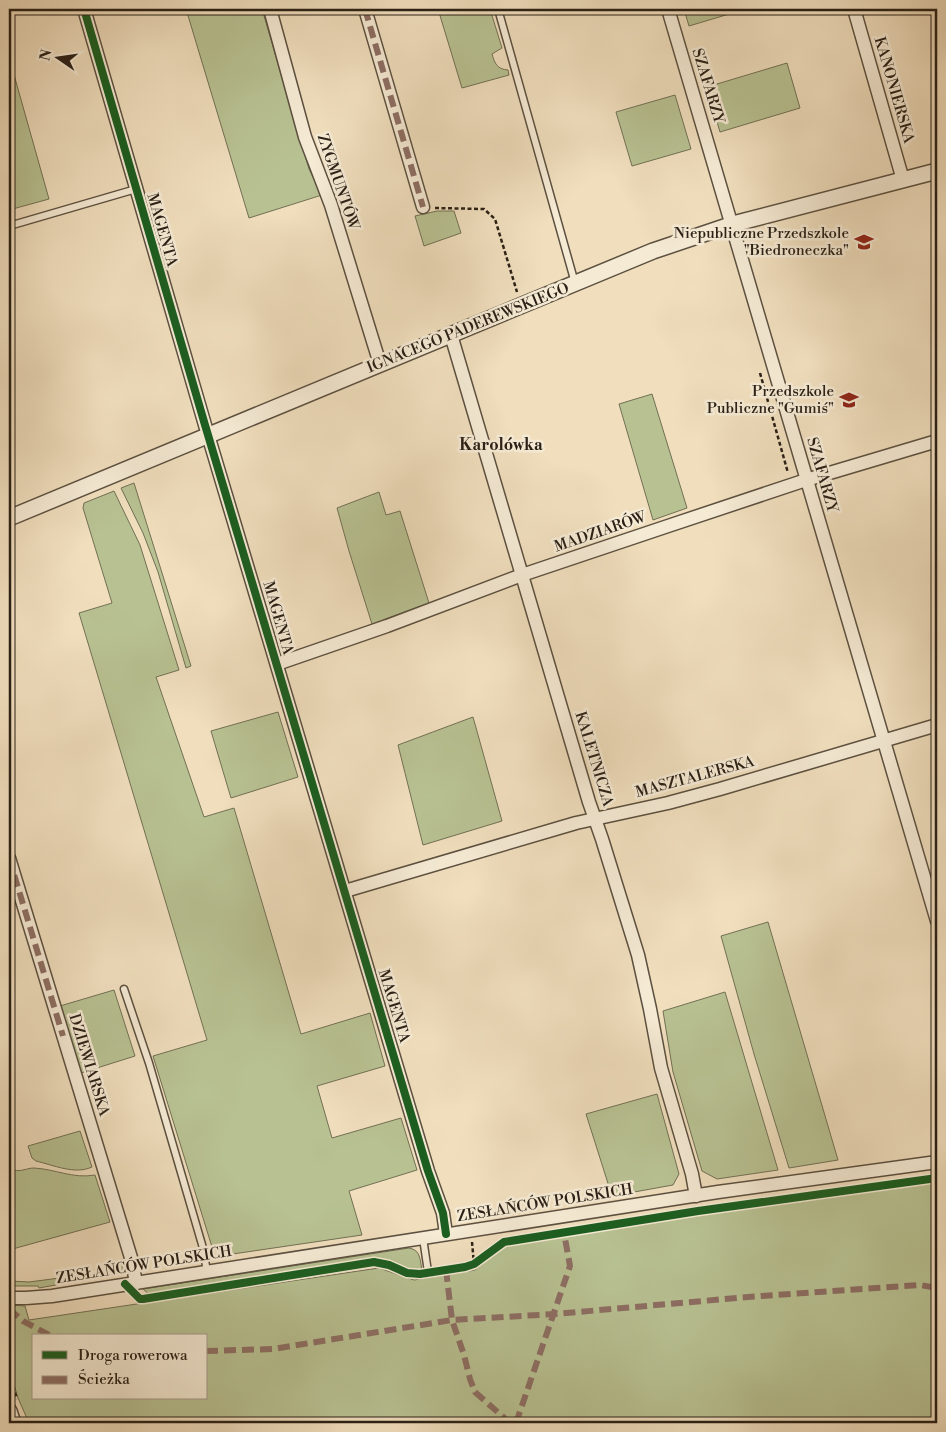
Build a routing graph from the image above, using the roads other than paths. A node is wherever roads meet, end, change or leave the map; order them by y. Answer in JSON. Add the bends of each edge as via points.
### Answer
{"nodes":[{"id":1,"x":84,"y":9,"type":"edge"},
{"id":2,"x":270,"y":9,"type":"edge"},
{"id":3,"x":365,"y":9,"type":"edge"},
{"id":4,"x":498,"y":9,"type":"edge"},
{"id":5,"x":668,"y":9,"type":"edge"},
{"id":6,"x":854,"y":9,"type":"edge"},
{"id":7,"x":937,"y":171,"type":"edge"},
{"id":8,"x":904,"y":180,"type":"junction"},
{"id":9,"x":136,"y":189,"type":"junction"},
{"id":10,"x":423,"y":207,"type":"road end"},
{"id":11,"x":733,"y":224,"type":"junction"},
{"id":12,"x":9,"y":226,"type":"edge"},
{"id":13,"x":576,"y":284,"type":"junction"},
{"id":14,"x":451,"y":335,"type":"junction"},
{"id":15,"x":380,"y":364,"type":"junction"},
{"id":16,"x":208,"y":436,"type":"junction"},
{"id":17,"x":937,"y":441,"type":"edge"},
{"id":18,"x":806,"y":480,"type":"junction"},
{"id":19,"x":9,"y":518,"type":"edge"},
{"id":20,"x":522,"y":575,"type":"junction"},
{"id":21,"x":277,"y":664,"type":"junction"},
{"id":22,"x":937,"y":725,"type":"edge"},
{"id":23,"x":884,"y":741,"type":"junction"},
{"id":24,"x":595,"y":818,"type":"junction"},
{"id":25,"x":9,"y":858,"type":"edge"},
{"id":26,"x":345,"y":891,"type":"junction"},
{"id":27,"x":937,"y":921,"type":"edge"},
{"id":28,"x":124,"y":989,"type":"dead end"},
{"id":29,"x":937,"y":1162,"type":"edge"},
{"id":30,"x":696,"y":1196,"type":"junction"},
{"id":31,"x":446,"y":1234,"type":"junction"},
{"id":32,"x":423,"y":1238,"type":"junction"},
{"id":33,"x":207,"y":1272,"type":"junction"},
{"id":34,"x":428,"y":1272,"type":"dead end"},
{"id":35,"x":136,"y":1283,"type":"junction"},
{"id":36,"x":9,"y":1298,"type":"edge"}],
"edges":[{"from":1,"to":9,"type":"street","name":"MAGENTA"},
{"from":2,"to":15,"type":"street","name":"ZYGMUNTÓW","via":[[305,137],[331,205]]},
{"from":3,"to":10,"type":"street"},
{"from":4,"to":13,"type":"lane"},
{"from":5,"to":11,"type":"street","name":"SZAFARZY"},
{"from":6,"to":8,"type":"street","name":"KANONIERSKA"},
{"from":7,"to":8,"type":"street","name":"IGNACEGO PADEREWSKIEGO"},
{"from":8,"to":11,"type":"street","name":"IGNACEGO PADEREWSKIEGO"},
{"from":9,"to":12,"type":"lane"},
{"from":9,"to":16,"type":"street","name":"MAGENTA"},
{"from":11,"to":13,"type":"street","name":"IGNACEGO PADEREWSKIEGO","via":[[653,251]]},
{"from":11,"to":18,"type":"street","name":"SZAFARZY"},
{"from":13,"to":14,"type":"street","name":"IGNACEGO PADEREWSKIEGO"},
{"from":14,"to":15,"type":"street","name":"IGNACEGO PADEREWSKIEGO"},
{"from":14,"to":20,"type":"street","name":"KALETNICZA"},
{"from":15,"to":16,"type":"street","name":"IGNACEGO PADEREWSKIEGO"},
{"from":16,"to":19,"type":"street","name":"IGNACEGO PADEREWSKIEGO"},
{"from":16,"to":21,"type":"street","name":"MAGENTA"},
{"from":17,"to":18,"type":"street","name":"MADZIARÓW"},
{"from":18,"to":20,"type":"street","name":"MADZIARÓW"},
{"from":18,"to":23,"type":"street","name":"SZAFARZY"},
{"from":20,"to":21,"type":"street","name":"MADZIARÓW"},
{"from":20,"to":24,"type":"street","name":"KALETNICZA"},
{"from":21,"to":26,"type":"street","name":"MAGENTA"},
{"from":22,"to":23,"type":"street","name":"MASZTALERSKA"},
{"from":23,"to":24,"type":"street","name":"MASZTALERSKA","via":[[668,803]]},
{"from":23,"to":27,"type":"street","name":"SZAFARZY"},
{"from":24,"to":26,"type":"street","name":"MASZTALERSKA"},
{"from":24,"to":30,"type":"street","name":"KALETNICZA","via":[[640,963],[661,1068]]},
{"from":25,"to":35,"type":"street","name":"DZIEWIARSKA"},
{"from":26,"to":31,"type":"street","name":"MAGENTA","via":[[443,1213]]},
{"from":28,"to":33,"type":"lane","via":[[149,1063],[203,1248]]},
{"from":29,"to":30,"type":"street","name":"ZESŁAŃCÓW POLSKICH"},
{"from":30,"to":31,"type":"street","name":"ZESŁAŃCÓW POLSKICH"},
{"from":31,"to":32,"type":"street","name":"ZESŁAŃCÓW POLSKICH"},
{"from":32,"to":33,"type":"street","name":"ZESŁAŃCÓW POLSKICH"},
{"from":32,"to":34,"type":"lane"},
{"from":33,"to":35,"type":"street","name":"ZESŁAŃCÓW POLSKICH"},
{"from":35,"to":36,"type":"street","name":"ZESŁAŃCÓW POLSKICH","via":[[52,1296]]}]}
